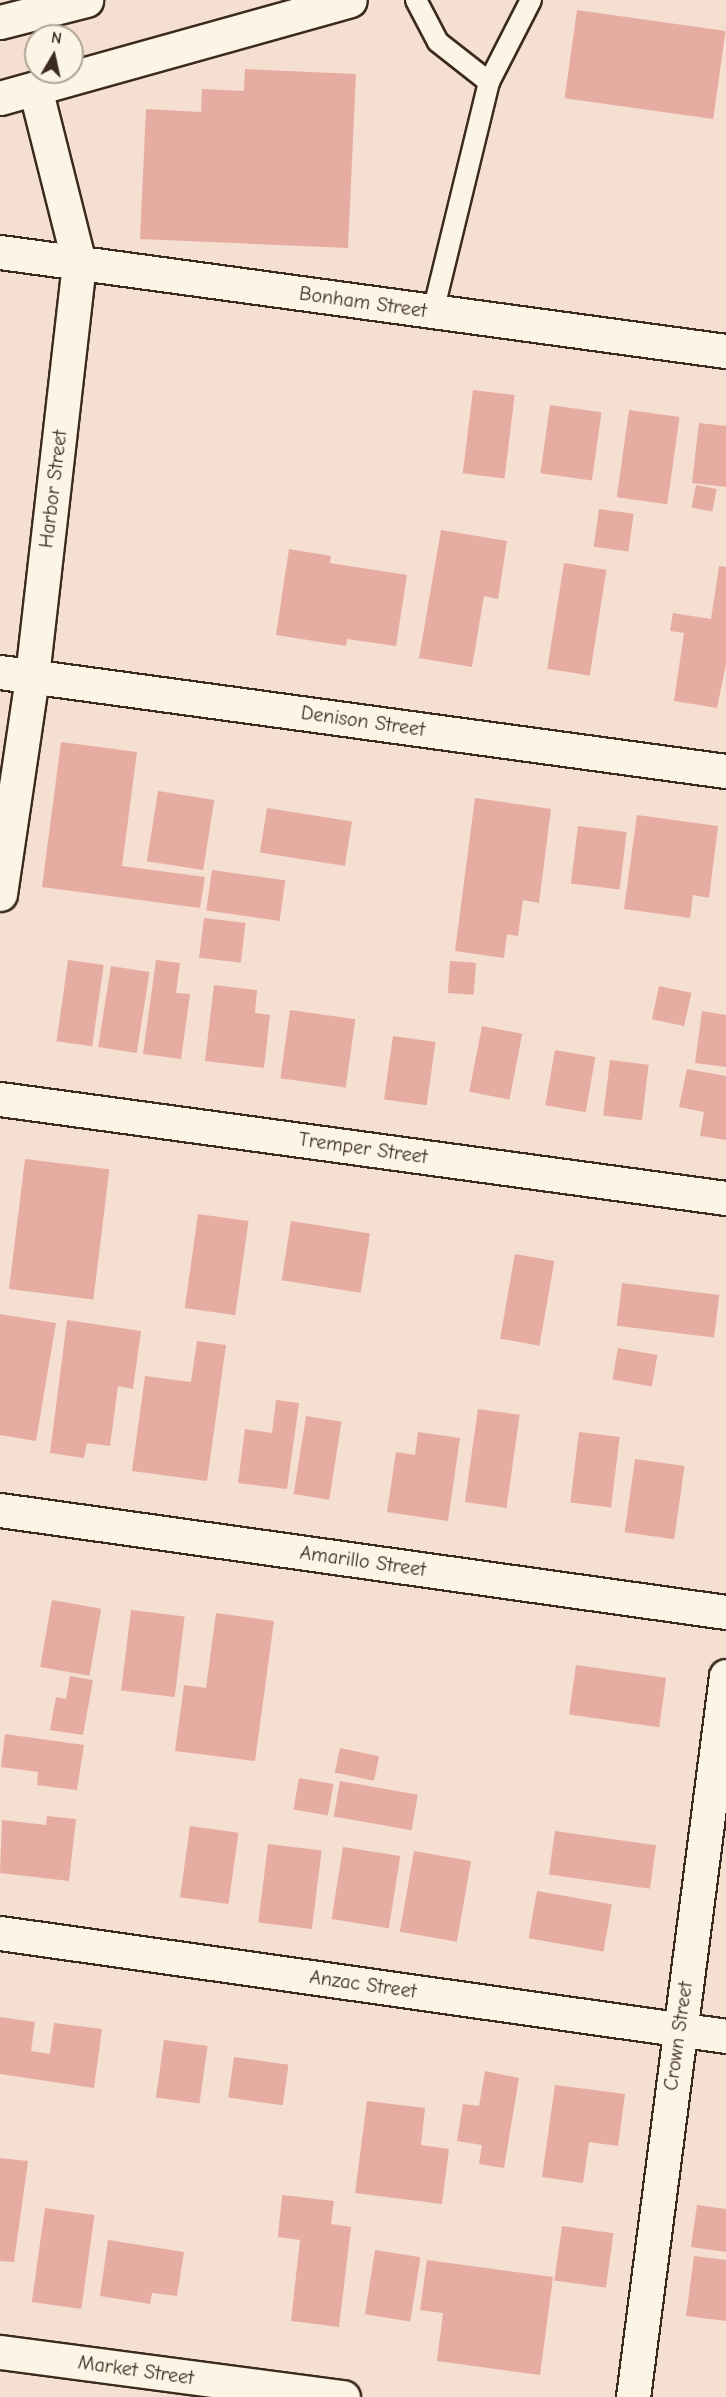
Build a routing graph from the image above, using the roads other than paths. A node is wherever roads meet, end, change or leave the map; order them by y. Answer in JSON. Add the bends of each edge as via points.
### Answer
{"nodes":[{"id":1,"x":86,"y":0,"type":"edge"},
{"id":2,"x":350,"y":0,"type":"edge"},
{"id":3,"x":416,"y":0,"type":"edge"},
{"id":4,"x":531,"y":0,"type":"edge"},
{"id":5,"x":0,"y":22,"type":"edge"},
{"id":6,"x":489,"y":82,"type":"junction"},
{"id":7,"x":35,"y":88,"type":"junction"},
{"id":8,"x":0,"y":98,"type":"edge"},
{"id":9,"x":0,"y":252,"type":"edge"},
{"id":10,"x":79,"y":264,"type":"junction"},
{"id":11,"x":433,"y":312,"type":"junction"},
{"id":12,"x":726,"y":351,"type":"edge"},
{"id":13,"x":16,"y":674,"type":"edge"},
{"id":14,"x":726,"y":771,"type":"edge"},
{"id":15,"x":0,"y":894,"type":"edge"},
{"id":16,"x":0,"y":1099,"type":"edge"},
{"id":17,"x":726,"y":1198,"type":"edge"},
{"id":18,"x":0,"y":1510,"type":"edge"},
{"id":19,"x":726,"y":1612,"type":"edge"},
{"id":20,"x":726,"y":1676,"type":"edge"},
{"id":21,"x":0,"y":1933,"type":"edge"},
{"id":22,"x":678,"y":2028,"type":"junction"},
{"id":23,"x":726,"y":2036,"type":"edge"},
{"id":24,"x":0,"y":2352,"type":"edge"},
{"id":25,"x":343,"y":2397,"type":"edge"},
{"id":26,"x":633,"y":2397,"type":"edge"}],
"edges":[{"from":1,"to":5,"type":"main road"},
{"from":2,"to":7,"type":"main road"},
{"from":3,"to":6,"type":"lane","via":[[438,42]]},
{"from":4,"to":6,"type":"lane"},
{"from":6,"to":11,"type":"lane"},
{"from":7,"to":8,"type":"main road"},
{"from":7,"to":10,"type":"main road","name":"Harbor Street"},
{"from":9,"to":10,"type":"main road","name":"Bonham Street"},
{"from":10,"to":11,"type":"main road","name":"Bonham Street"},
{"from":10,"to":13,"type":"main road","name":"Harbor Street"},
{"from":11,"to":12,"type":"main road","name":"Bonham Street"},
{"from":13,"to":14,"type":"main road","name":"Denison Street"},
{"from":13,"to":15,"type":"main road","name":"Harbor Street"},
{"from":16,"to":17,"type":"main road","name":"Tremper Street"},
{"from":18,"to":19,"type":"main road","name":"Amarillo Street"},
{"from":20,"to":22,"type":"main road","name":"Crown Street","via":[[702,1880]]},
{"from":21,"to":22,"type":"main road","name":"Anzac Street"},
{"from":22,"to":23,"type":"main road","name":"Anzac Street"},
{"from":22,"to":26,"type":"main road","name":"Crown Street"},
{"from":24,"to":25,"type":"main road","name":"Market Street"}]}
